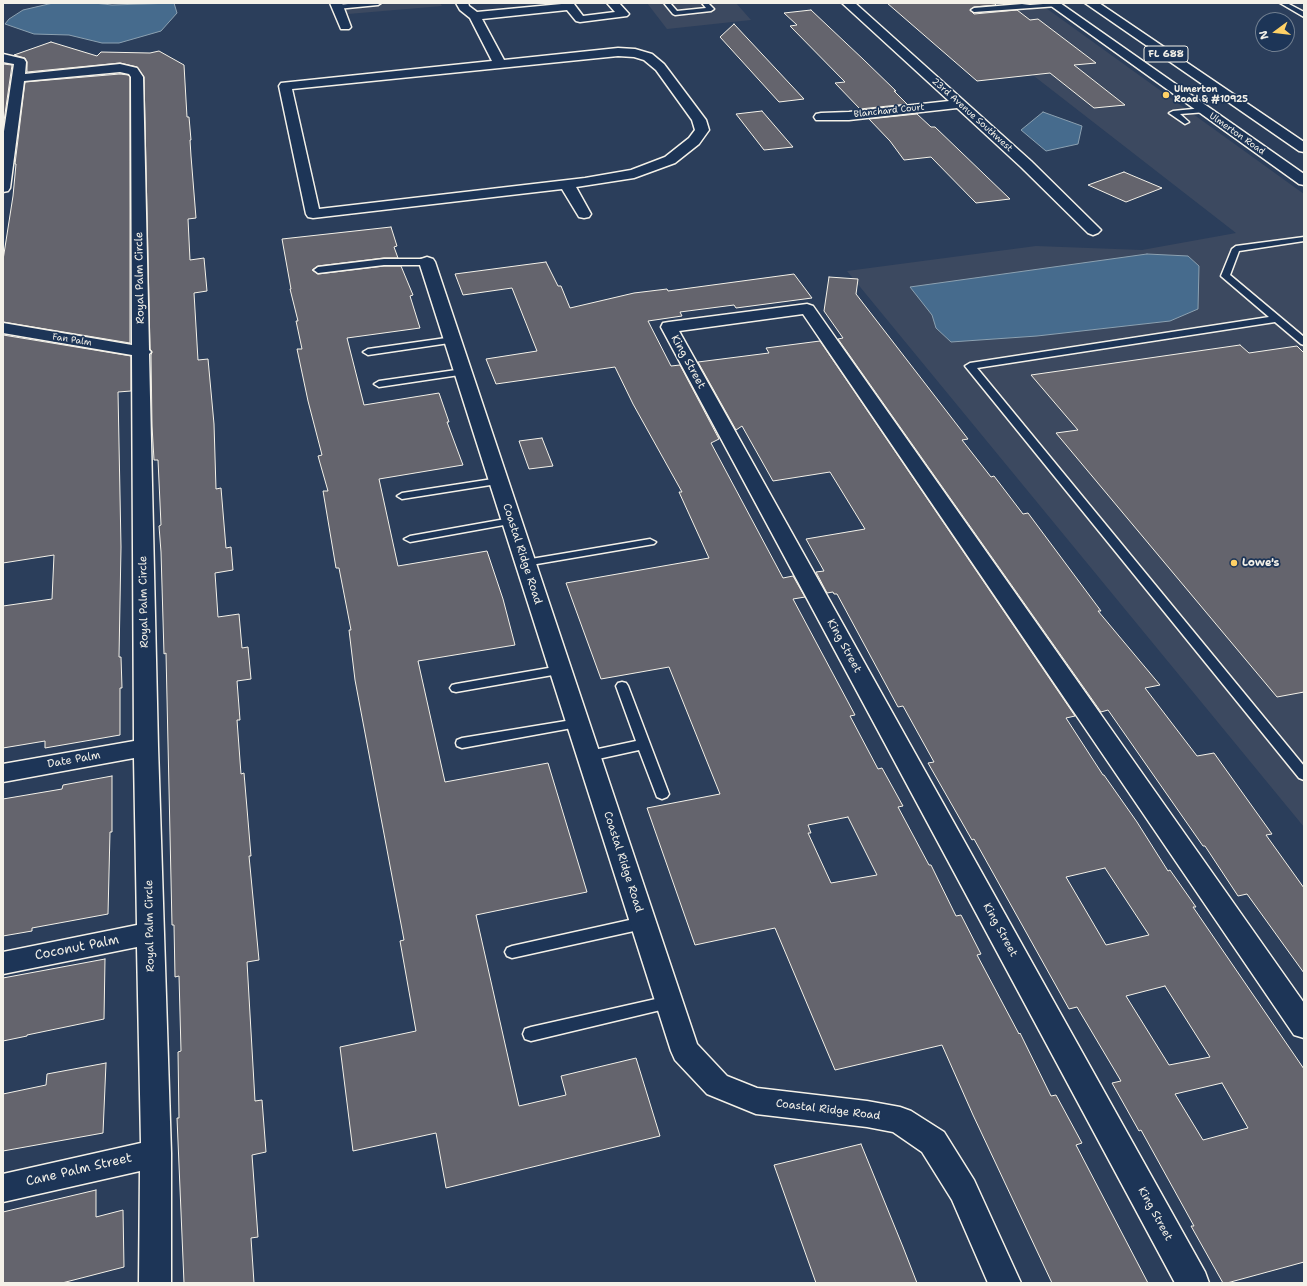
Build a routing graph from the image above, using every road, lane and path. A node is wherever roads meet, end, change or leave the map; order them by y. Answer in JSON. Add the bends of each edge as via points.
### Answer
{"nodes":[{"id":1,"x":378,"y":3,"type":"edge"},
{"id":2,"x":462,"y":3,"type":"edge"},
{"id":3,"x":613,"y":3,"type":"edge"},
{"id":4,"x":667,"y":3,"type":"edge"},
{"id":5,"x":705,"y":3,"type":"edge"},
{"id":6,"x":848,"y":3,"type":"edge"},
{"id":7,"x":1091,"y":3,"type":"edge"},
{"id":8,"x":1283,"y":3,"type":"edge"},
{"id":9,"x":1055,"y":4,"type":"edge"},
{"id":10,"x":336,"y":5,"type":"edge"},
{"id":11,"x":569,"y":5,"type":"edge"},
{"id":12,"x":974,"y":10,"type":"dead end"},
{"id":13,"x":1304,"y":15,"type":"edge"},
{"id":14,"x":475,"y":16,"type":"junction"},
{"id":15,"x":345,"y":27,"type":"dead end"},
{"id":16,"x":1122,"y":52,"type":"junction"},
{"id":17,"x":3,"y":58,"type":"edge"},
{"id":18,"x":500,"y":64,"type":"junction"},
{"id":19,"x":19,"y":78,"type":"junction"},
{"id":20,"x":958,"y":104,"type":"junction"},
{"id":21,"x":1203,"y":110,"type":"junction"},
{"id":22,"x":821,"y":117,"type":"dead end"},
{"id":23,"x":1184,"y":122,"type":"dead end"},
{"id":24,"x":1267,"y":139,"type":"dead end"},
{"id":25,"x":1304,"y":148,"type":"edge"},
{"id":26,"x":1304,"y":181,"type":"edge"},
{"id":27,"x":567,"y":185,"type":"junction"},
{"id":28,"x":3,"y":188,"type":"edge"},
{"id":29,"x":584,"y":214,"type":"dead end"},
{"id":30,"x":1094,"y":230,"type":"dead end"},
{"id":31,"x":1304,"y":239,"type":"edge"},
{"id":32,"x":427,"y":262,"type":"joint"},
{"id":33,"x":318,"y":270,"type":"dead end"},
{"id":34,"x":1277,"y":319,"type":"junction"},
{"id":35,"x":3,"y":328,"type":"edge"},
{"id":36,"x":453,"y":340,"type":"junction"},
{"id":37,"x":1304,"y":342,"type":"edge"},
{"id":38,"x":142,"y":352,"type":"junction"},
{"id":39,"x":368,"y":352,"type":"dead end"},
{"id":40,"x":463,"y":372,"type":"junction"},
{"id":41,"x":379,"y":384,"type":"dead end"},
{"id":42,"x":498,"y":481,"type":"junction"},
{"id":43,"x":402,"y":496,"type":"dead end"},
{"id":44,"x":511,"y":521,"type":"junction"},
{"id":45,"x":410,"y":539,"type":"dead end"},
{"id":46,"x":650,"y":542,"type":"dead end"},
{"id":47,"x":525,"y":563,"type":"junction"},
{"id":48,"x":560,"y":670,"type":"junction"},
{"id":49,"x":622,"y":686,"type":"dead end"},
{"id":50,"x":456,"y":688,"type":"dead end"},
{"id":51,"x":578,"y":723,"type":"junction"},
{"id":52,"x":462,"y":743,"type":"dead end"},
{"id":53,"x":644,"y":744,"type":"junction"},
{"id":54,"x":146,"y":747,"type":"junction"},
{"id":55,"x":589,"y":756,"type":"junction"},
{"id":56,"x":3,"y":773,"type":"edge"},
{"id":57,"x":1304,"y":775,"type":"edge"},
{"id":58,"x":662,"y":794,"type":"dead end"},
{"id":59,"x":643,"y":923,"type":"junction"},
{"id":60,"x":151,"y":933,"type":"junction"},
{"id":61,"x":512,"y":952,"type":"dead end"},
{"id":62,"x":3,"y":963,"type":"edge"},
{"id":63,"x":669,"y":1002,"type":"junction"},
{"id":64,"x":1304,"y":1026,"type":"edge"},
{"id":65,"x":531,"y":1034,"type":"dead end"},
{"id":66,"x":156,"y":1153,"type":"junction"},
{"id":67,"x":3,"y":1188,"type":"edge"},
{"id":68,"x":155,"y":1283,"type":"edge"},
{"id":69,"x":1005,"y":1283,"type":"edge"},
{"id":70,"x":1193,"y":1283,"type":"edge"}],
"edges":[{"from":1,"to":10,"type":"lane"},
{"from":2,"to":14,"type":"street","via":[[464,8]]},
{"from":3,"to":11,"type":"street","via":[[622,14],[583,19],[580,19]]},
{"from":4,"to":5,"type":"lane","via":[[674,13],[711,9]]},
{"from":6,"to":20,"type":"street","name":"23rd Avenue Southwest"},
{"from":7,"to":25,"type":"street","number":"FL 688"},
{"from":8,"to":13,"type":"lane"},
{"from":9,"to":12,"type":"lane"},
{"from":9,"to":16,"type":"street","name":"Ulmerton Road","number":"FL 688"},
{"from":10,"to":15,"type":"street"},
{"from":11,"to":14,"type":"street"},
{"from":14,"to":18,"type":"street"},
{"from":16,"to":21,"type":"street","name":"Ulmerton Road","number":"FL 688"},
{"from":16,"to":24,"type":"street","via":[[1175,76]]},
{"from":17,"to":19,"type":"street","via":[[20,62]]},
{"from":18,"to":27,"type":"street","via":[[618,52],[635,53],[648,57],[660,67],[699,120],[702,130],[694,141],[670,160],[634,174]]},
{"from":18,"to":27,"type":"street","via":[[285,86],[313,214]]},
{"from":19,"to":28,"type":"street"},
{"from":19,"to":38,"type":"street","name":"Royal Palm Circle","via":[[120,68],[133,71],[137,77]]},
{"from":20,"to":22,"type":"street","name":"Blanchard Court"},
{"from":20,"to":30,"type":"street","name":"23rd Avenue Southwest","via":[[1026,164]]},
{"from":21,"to":23,"type":"lane","via":[[1171,111]]},
{"from":21,"to":26,"type":"street","name":"Ulmerton Road","number":"FL 688"},
{"from":27,"to":29,"type":"street"},
{"from":31,"to":34,"type":"lane","via":[[1236,249],[1225,276]]},
{"from":32,"to":33,"type":"lane","via":[[384,262]]},
{"from":32,"to":36,"type":"street","name":"Coastal Ridge Road"},
{"from":34,"to":37,"type":"lane"},
{"from":34,"to":57,"type":"lane","via":[[970,366]]},
{"from":35,"to":38,"type":"street","name":"Fan Palm"},
{"from":36,"to":39,"type":"lane"},
{"from":36,"to":40,"type":"street","name":"Coastal Ridge Road"},
{"from":38,"to":54,"type":"street","name":"Royal Palm Circle"},
{"from":40,"to":41,"type":"lane"},
{"from":40,"to":42,"type":"street","name":"Coastal Ridge Road"},
{"from":42,"to":43,"type":"lane"},
{"from":42,"to":44,"type":"street","name":"Coastal Ridge Road"},
{"from":44,"to":45,"type":"lane"},
{"from":44,"to":47,"type":"street","name":"Coastal Ridge Road"},
{"from":46,"to":47,"type":"lane"},
{"from":47,"to":48,"type":"street","name":"Coastal Ridge Road"},
{"from":48,"to":50,"type":"lane"},
{"from":48,"to":51,"type":"street","name":"Coastal Ridge Road"},
{"from":49,"to":53,"type":"lane"},
{"from":51,"to":52,"type":"lane"},
{"from":51,"to":55,"type":"street","name":"Coastal Ridge Road"},
{"from":53,"to":55,"type":"lane"},
{"from":53,"to":58,"type":"lane"},
{"from":54,"to":56,"type":"street","name":"Date Palm"},
{"from":54,"to":60,"type":"street","name":"Royal Palm Circle"},
{"from":55,"to":59,"type":"street","name":"Coastal Ridge Road"},
{"from":59,"to":61,"type":"lane"},
{"from":59,"to":63,"type":"street","name":"Coastal Ridge Road"},
{"from":60,"to":62,"type":"street","name":"Coconut Palm"},
{"from":60,"to":66,"type":"street","name":"Royal Palm Circle"},
{"from":63,"to":65,"type":"lane"},
{"from":63,"to":69,"type":"street","name":"Coastal Ridge Road","via":[[685,1051],[717,1085],[756,1101],[900,1120],[933,1142],[963,1190]]},
{"from":64,"to":70,"type":"street","name":"King Street","via":[[807,310],[669,327]]},
{"from":66,"to":67,"type":"street","name":"Cane Palm Street"},
{"from":66,"to":68,"type":"street","name":"Royal Palm Circle"}]}
